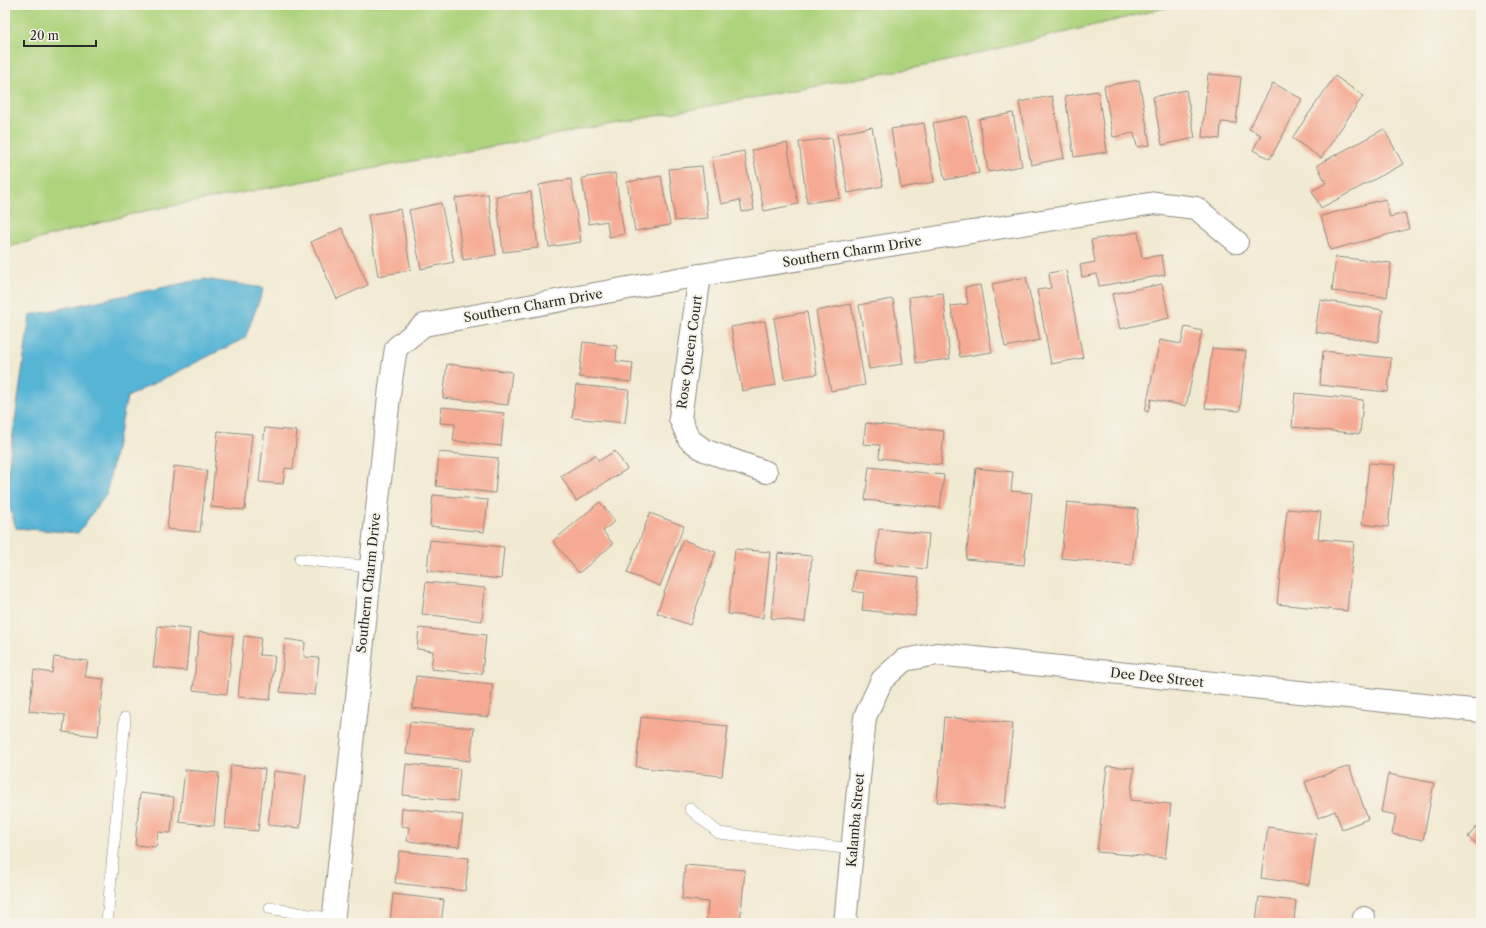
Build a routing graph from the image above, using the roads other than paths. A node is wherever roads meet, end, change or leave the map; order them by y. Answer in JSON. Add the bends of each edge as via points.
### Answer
{"nodes":[{"id":1,"x":1237,"y":242,"type":"dead end"},
{"id":2,"x":700,"y":275,"type":"junction"},
{"id":3,"x":766,"y":472,"type":"dead end"},
{"id":4,"x":300,"y":559,"type":"dead end"},
{"id":5,"x":370,"y":567,"type":"junction"},
{"id":6,"x":1481,"y":711,"type":"edge"},
{"id":7,"x":865,"y":717,"type":"joint"},
{"id":8,"x":125,"y":718,"type":"dead end"},
{"id":9,"x":690,"y":809,"type":"dead end"},
{"id":10,"x":852,"y":849,"type":"junction"},
{"id":11,"x":270,"y":908,"type":"dead end"},
{"id":12,"x":333,"y":921,"type":"edge"},
{"id":13,"x":107,"y":923,"type":"edge"},
{"id":14,"x":845,"y":923,"type":"edge"}],
"edges":[{"from":1,"to":2,"type":"street","name":"Southern Charm Drive","via":[[1196,208],[1155,203]]},
{"from":2,"to":3,"type":"street","name":"Rose Queen Court","via":[[680,418],[689,439],[704,450]]},
{"from":2,"to":5,"type":"street","name":"Southern Charm Drive","via":[[424,325],[396,348]]},
{"from":4,"to":5,"type":"lane"},
{"from":5,"to":12,"type":"street","name":"Southern Charm Drive"},
{"from":6,"to":7,"type":"street","name":"Dee Dee Street","via":[[937,654],[904,660],[882,680]]},
{"from":7,"to":10,"type":"street","name":"Kalamba Street"},
{"from":8,"to":13,"type":"lane"},
{"from":9,"to":10,"type":"lane","via":[[719,833]]},
{"from":10,"to":14,"type":"street","name":"Kalamba Street"},
{"from":11,"to":12,"type":"lane"}]}
